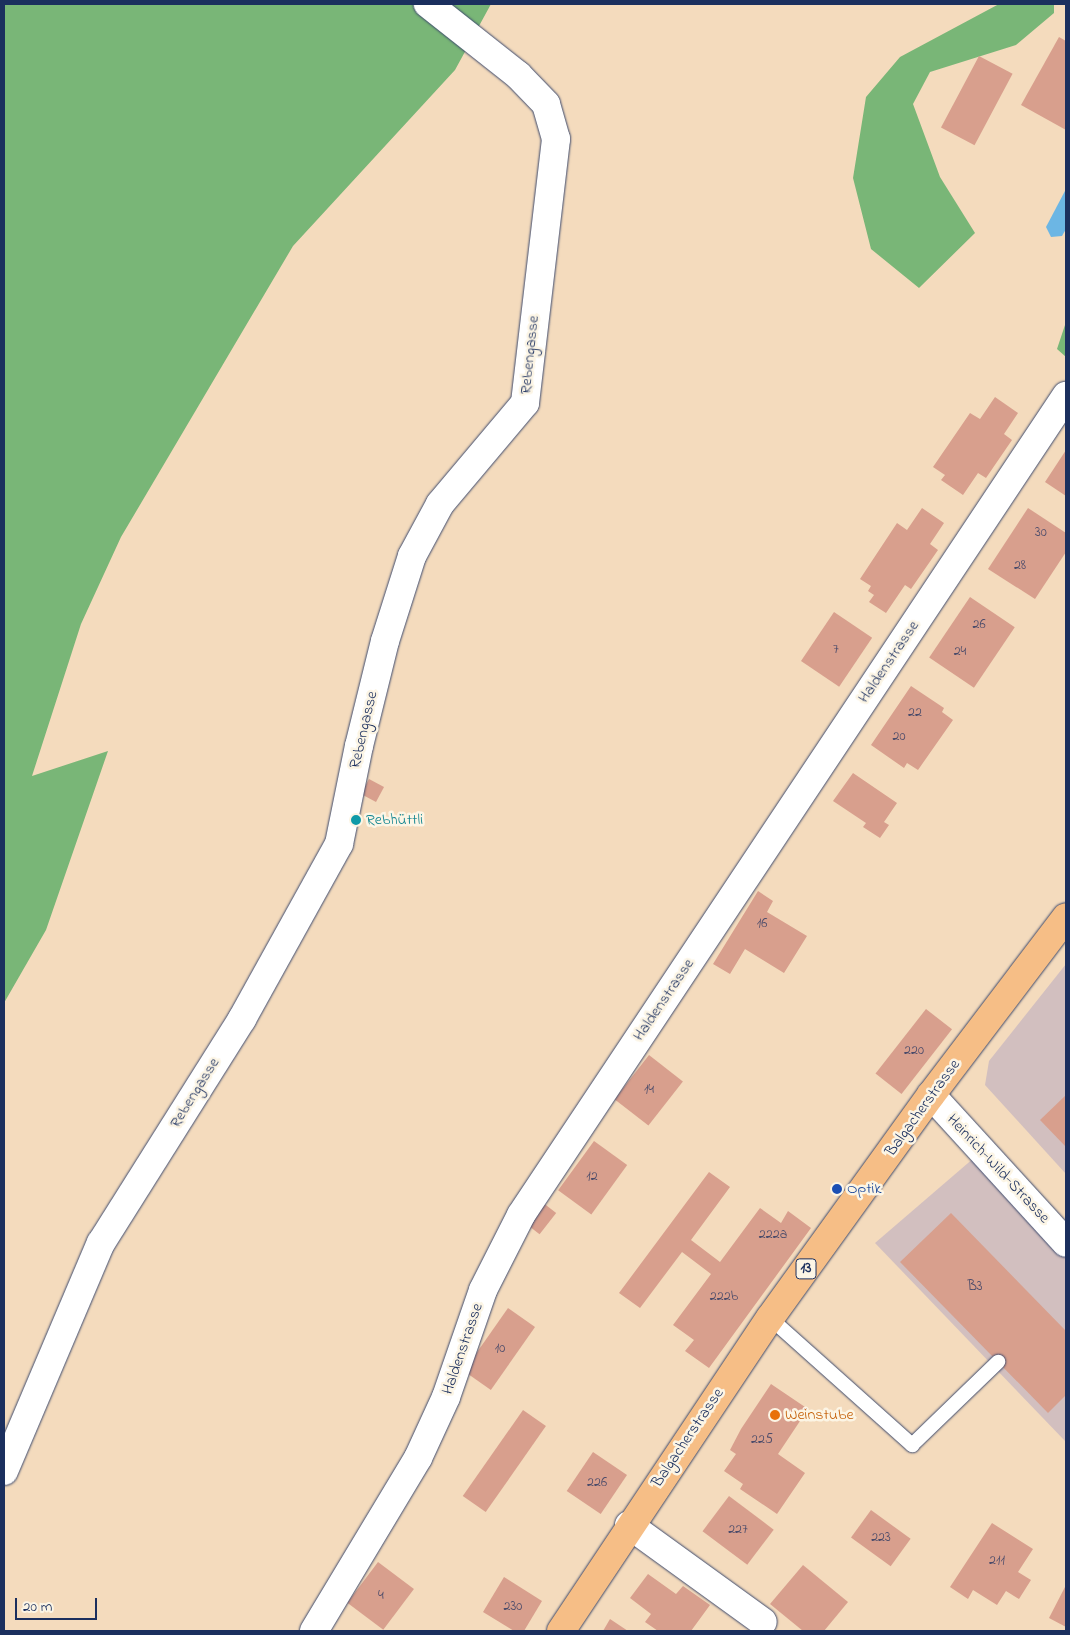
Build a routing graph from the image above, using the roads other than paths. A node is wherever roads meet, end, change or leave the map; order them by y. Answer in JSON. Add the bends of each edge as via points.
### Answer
{"nodes":[{"id":1,"x":428,"y":4,"type":"edge"},
{"id":2,"x":1066,"y":396,"type":"edge"},
{"id":3,"x":1066,"y":917,"type":"edge"},
{"id":4,"x":930,"y":1096,"type":"junction"},
{"id":5,"x":1066,"y":1242,"type":"edge"},
{"id":6,"x":770,"y":1318,"type":"junction"},
{"id":7,"x":998,"y":1362,"type":"dead end"},
{"id":8,"x":4,"y":1471,"type":"edge"},
{"id":9,"x":629,"y":1525,"type":"junction"},
{"id":10,"x":764,"y":1622,"type":"dead end"},
{"id":11,"x":314,"y":1631,"type":"edge"},
{"id":12,"x":561,"y":1631,"type":"edge"}],
"edges":[{"from":1,"to":8,"type":"street","name":"Rebengasse","via":[[518,76],[546,104],[556,139],[525,403],[440,504],[412,556],[385,641],[339,844],[242,1019],[101,1243]]},
{"from":2,"to":11,"type":"street","name":"Haldenstrasse","via":[[522,1215],[483,1290],[446,1397],[418,1458]]},
{"from":3,"to":4,"type":"main road","name":"Balgacherstrasse","number":"13"},
{"from":4,"to":5,"type":"street","name":"Heinrich-Wild-Strasse"},
{"from":4,"to":6,"type":"main road","name":"Balgacherstrasse","number":"13"},
{"from":6,"to":7,"type":"lane","via":[[912,1445]]},
{"from":6,"to":9,"type":"main road","name":"Balgacherstrasse","number":"13"},
{"from":9,"to":10,"type":"street"},
{"from":9,"to":12,"type":"main road","name":"Balgacherstrasse","number":"13"}]}
